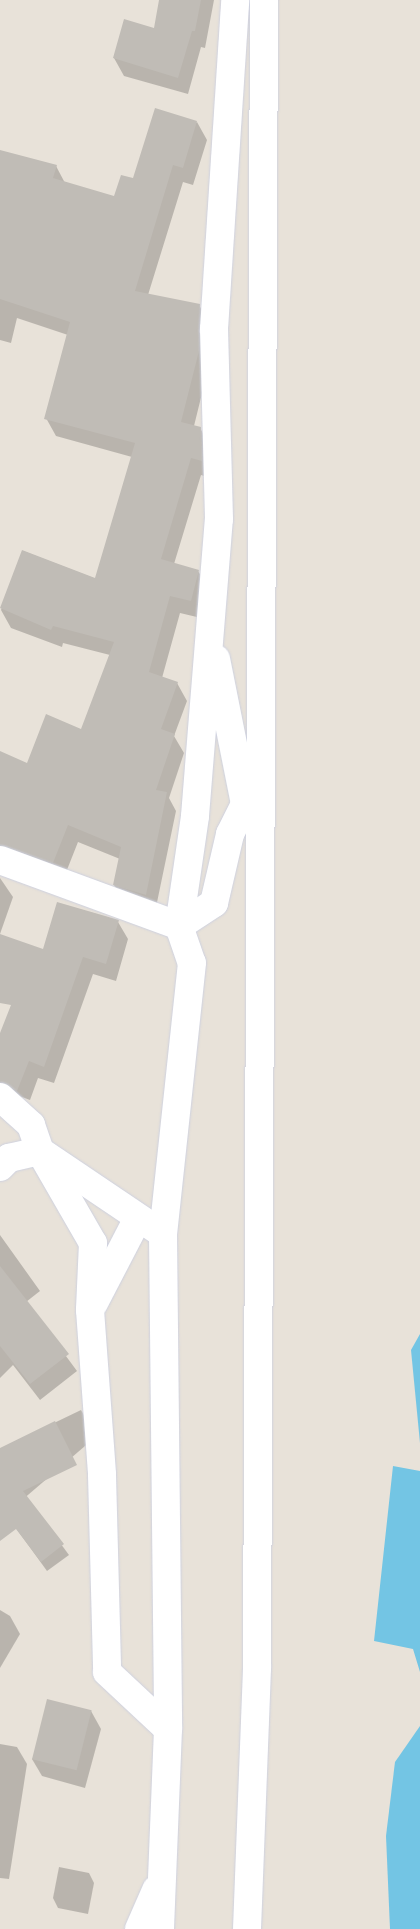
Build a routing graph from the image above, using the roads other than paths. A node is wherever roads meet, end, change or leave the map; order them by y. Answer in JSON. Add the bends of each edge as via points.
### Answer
{"nodes":[{"id":1,"x":235,"y":0,"type":"edge"},
{"id":2,"x":264,"y":0,"type":"edge"},
{"id":3,"x":209,"y":624,"type":"junction"},
{"id":4,"x":261,"y":770,"type":"junction"},
{"id":5,"x":245,"y":804,"type":"junction"},
{"id":6,"x":0,"y":860,"type":"edge"},
{"id":7,"x":179,"y":926,"type":"junction"},
{"id":8,"x":0,"y":1098,"type":"edge"},
{"id":9,"x":40,"y":1151,"type":"junction"},
{"id":10,"x":0,"y":1167,"type":"edge"},
{"id":11,"x":137,"y":1220,"type":"junction"},
{"id":12,"x":163,"y":1234,"type":"junction"},
{"id":13,"x":90,"y":1310,"type":"junction"},
{"id":14,"x":168,"y":1729,"type":"junction"},
{"id":15,"x":162,"y":1875,"type":"junction"},
{"id":16,"x":139,"y":1929,"type":"edge"},
{"id":17,"x":160,"y":1929,"type":"edge"},
{"id":18,"x":247,"y":1929,"type":"edge"}],
"edges":[{"from":1,"to":3,"type":"street","via":[[214,329],[219,519]]},
{"from":2,"to":4,"type":"street"},
{"from":3,"to":5,"type":"street"},
{"from":3,"to":7,"type":"street","via":[[195,816]]},
{"from":4,"to":5,"type":"street"},
{"from":4,"to":18,"type":"street","via":[[257,1668]]},
{"from":5,"to":7,"type":"street","via":[[230,834],[214,903]]},
{"from":6,"to":7,"type":"street"},
{"from":7,"to":12,"type":"street","via":[[192,962]]},
{"from":8,"to":9,"type":"street","via":[[31,1125]]},
{"from":9,"to":10,"type":"street","via":[[9,1158]]},
{"from":9,"to":11,"type":"street"},
{"from":9,"to":13,"type":"street","via":[[92,1244]]},
{"from":11,"to":12,"type":"street"},
{"from":11,"to":13,"type":"street"},
{"from":12,"to":14,"type":"street"},
{"from":13,"to":14,"type":"street","via":[[102,1475],[107,1672]]},
{"from":14,"to":15,"type":"street"},
{"from":15,"to":16,"type":"street"},
{"from":15,"to":17,"type":"street"}]}
